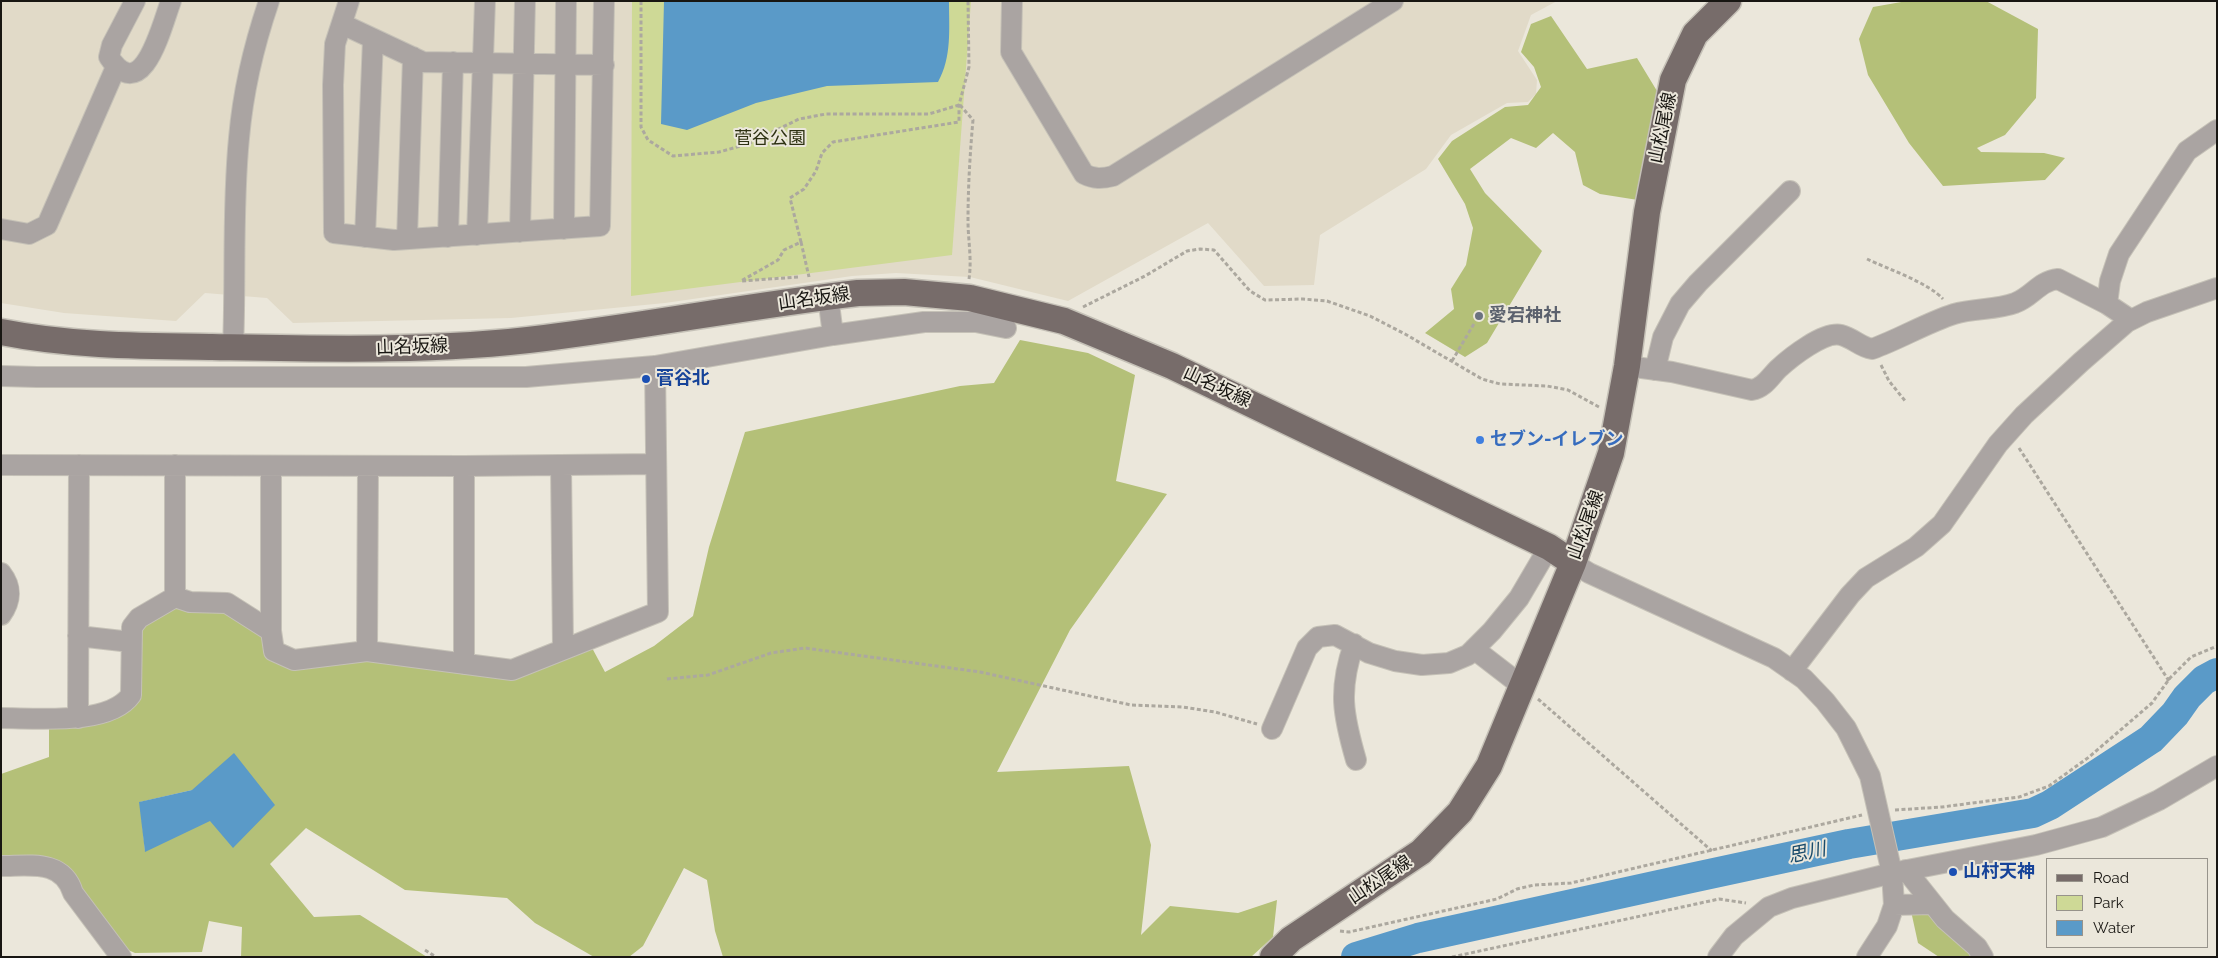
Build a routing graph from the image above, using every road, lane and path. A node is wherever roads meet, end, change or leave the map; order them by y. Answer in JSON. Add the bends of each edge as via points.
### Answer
{"nodes":[{"id":1,"x":135,"y":1,"type":"edge"},
{"id":2,"x":171,"y":1,"type":"edge"},
{"id":3,"x":269,"y":1,"type":"edge"},
{"id":4,"x":349,"y":1,"type":"edge"},
{"id":5,"x":485,"y":1,"type":"edge"},
{"id":6,"x":525,"y":1,"type":"edge"},
{"id":7,"x":566,"y":1,"type":"edge"},
{"id":8,"x":604,"y":1,"type":"edge"},
{"id":9,"x":641,"y":1,"type":"edge"},
{"id":10,"x":968,"y":1,"type":"edge"},
{"id":11,"x":1012,"y":1,"type":"edge"},
{"id":12,"x":1393,"y":1,"type":"edge"},
{"id":13,"x":1728,"y":1,"type":"edge"},
{"id":14,"x":342,"y":24,"type":"junction"},
{"id":15,"x":374,"y":39,"type":"junction"},
{"id":16,"x":413,"y":57,"type":"junction"},
{"id":17,"x":453,"y":62,"type":"junction"},
{"id":18,"x":482,"y":63,"type":"junction"},
{"id":19,"x":523,"y":64,"type":"junction"},
{"id":20,"x":564,"y":65,"type":"junction"},
{"id":21,"x":604,"y":66,"type":"junction"},
{"id":22,"x":116,"y":67,"type":"junction"},
{"id":23,"x":959,"y":105,"type":"junction"},
{"id":24,"x":2217,"y":130,"type":"edge"},
{"id":25,"x":1790,"y":191,"type":"dead end"},
{"id":26,"x":1,"y":229,"type":"edge"},
{"id":27,"x":564,"y":229,"type":"junction"},
{"id":28,"x":520,"y":232,"type":"junction"},
{"id":29,"x":477,"y":235,"type":"junction"},
{"id":30,"x":366,"y":237,"type":"junction"},
{"id":31,"x":448,"y":237,"type":"junction"},
{"id":32,"x":407,"y":239,"type":"junction"},
{"id":33,"x":801,"y":242,"type":"junction"},
{"id":34,"x":1867,"y":259,"type":"dead end"},
{"id":35,"x":809,"y":277,"type":"junction"},
{"id":36,"x":968,"y":285,"type":"dead end"},
{"id":37,"x":2217,"y":288,"type":"edge"},
{"id":38,"x":828,"y":296,"type":"junction"},
{"id":39,"x":2107,"y":304,"type":"junction"},
{"id":40,"x":1953,"y":314,"type":"junction"},
{"id":41,"x":2131,"y":320,"type":"junction"},
{"id":42,"x":1064,"y":321,"type":"junction"},
{"id":43,"x":1475,"y":322,"type":"dead end"},
{"id":44,"x":1006,"y":328,"type":"dead end"},
{"id":45,"x":1,"y":332,"type":"edge"},
{"id":46,"x":833,"y":336,"type":"junction"},
{"id":47,"x":233,"y":348,"type":"junction"},
{"id":48,"x":1877,"y":348,"type":"junction"},
{"id":49,"x":1452,"y":361,"type":"junction"},
{"id":50,"x":654,"y":366,"type":"junction"},
{"id":51,"x":1627,"y":366,"type":"junction"},
{"id":52,"x":1655,"y":370,"type":"junction"},
{"id":53,"x":1,"y":376,"type":"edge"},
{"id":54,"x":1906,"y":402,"type":"dead end"},
{"id":55,"x":1619,"y":419,"type":"junction"},
{"id":56,"x":2008,"y":432,"type":"junction"},
{"id":57,"x":656,"y":464,"type":"junction"},
{"id":58,"x":1,"y":465,"type":"edge"},
{"id":59,"x":80,"y":465,"type":"junction"},
{"id":60,"x":175,"y":465,"type":"junction"},
{"id":61,"x":561,"y":465,"type":"junction"},
{"id":62,"x":271,"y":466,"type":"junction"},
{"id":63,"x":368,"y":466,"type":"junction"},
{"id":64,"x":464,"y":466,"type":"junction"},
{"id":65,"x":1549,"y":547,"type":"junction"},
{"id":66,"x":1573,"y":562,"type":"junction"},
{"id":67,"x":1,"y":573,"type":"edge"},
{"id":68,"x":175,"y":597,"type":"junction"},
{"id":69,"x":1,"y":615,"type":"edge"},
{"id":70,"x":271,"y":631,"type":"junction"},
{"id":71,"x":78,"y":636,"type":"junction"},
{"id":72,"x":130,"y":642,"type":"junction"},
{"id":73,"x":1354,"y":644,"type":"junction"},
{"id":74,"x":2217,"y":646,"type":"edge"},
{"id":75,"x":562,"y":649,"type":"junction"},
{"id":76,"x":1474,"y":649,"type":"junction"},
{"id":77,"x":367,"y":651,"type":"junction"},
{"id":78,"x":464,"y":664,"type":"junction"},
{"id":79,"x":1792,"y":671,"type":"junction"},
{"id":80,"x":667,"y":679,"type":"dead end"},
{"id":81,"x":2169,"y":680,"type":"junction"},
{"id":82,"x":1522,"y":686,"type":"junction"},
{"id":83,"x":1,"y":718,"type":"edge"},
{"id":84,"x":78,"y":718,"type":"junction"},
{"id":85,"x":1272,"y":729,"type":"joint"},
{"id":86,"x":1356,"y":760,"type":"dead end"},
{"id":87,"x":2217,"y":766,"type":"edge"},
{"id":88,"x":1880,"y":813,"type":"junction"},
{"id":89,"x":1712,"y":851,"type":"junction"},
{"id":90,"x":1,"y":866,"type":"edge"},
{"id":91,"x":1896,"y":867,"type":"junction"},
{"id":92,"x":1932,"y":904,"type":"junction"},
{"id":93,"x":1894,"y":905,"type":"junction"},
{"id":94,"x":1768,"y":907,"type":"junction"},
{"id":95,"x":1313,"y":924,"type":"junction"},
{"id":96,"x":424,"y":950,"type":"dead end"},
{"id":97,"x":121,"y":957,"type":"edge"},
{"id":98,"x":436,"y":957,"type":"edge"},
{"id":99,"x":1273,"y":957,"type":"edge"},
{"id":100,"x":1452,"y":957,"type":"edge"},
{"id":101,"x":1718,"y":957,"type":"edge"},
{"id":102,"x":1867,"y":957,"type":"edge"},
{"id":103,"x":1983,"y":957,"type":"edge"}],
"edges":[{"from":1,"to":22,"type":"street","via":[[112,45],[109,57]]},
{"from":2,"to":22,"type":"street","via":[[151,58],[141,69],[130,73]]},
{"from":3,"to":47,"type":"street","via":[[253,56],[238,139]]},
{"from":4,"to":14,"type":"street"},
{"from":5,"to":18,"type":"street"},
{"from":6,"to":19,"type":"street"},
{"from":7,"to":20,"type":"street"},
{"from":8,"to":21,"type":"street"},
{"from":9,"to":23,"type":"path","via":[[641,127],[648,140],[673,156],[719,152],[748,144],[799,119],[826,114],[928,114]]},
{"from":10,"to":23,"type":"path","via":[[969,67]]},
{"from":11,"to":12,"type":"street","via":[[1011,52],[1084,174],[1092,178],[1113,176]]},
{"from":13,"to":51,"type":"main road","name":"山松尾線","via":[[1695,34],[1674,80],[1647,212]]},
{"from":14,"to":15,"type":"street"},
{"from":14,"to":30,"type":"street","via":[[335,44],[333,85],[334,234]]},
{"from":15,"to":16,"type":"street"},
{"from":15,"to":30,"type":"street"},
{"from":16,"to":17,"type":"street","via":[[423,62]]},
{"from":16,"to":32,"type":"street"},
{"from":17,"to":18,"type":"street"},
{"from":17,"to":31,"type":"street"},
{"from":18,"to":19,"type":"street"},
{"from":18,"to":29,"type":"street"},
{"from":19,"to":20,"type":"street"},
{"from":19,"to":28,"type":"street"},
{"from":20,"to":21,"type":"street"},
{"from":20,"to":27,"type":"street"},
{"from":21,"to":27,"type":"street","via":[[600,226]]},
{"from":22,"to":26,"type":"street","via":[[47,225],[29,234]]},
{"from":23,"to":33,"type":"path","via":[[959,122],[833,142],[822,153],[816,171],[804,189],[790,198]]},
{"from":23,"to":36,"type":"path","via":[[973,120],[968,183],[971,265]]},
{"from":24,"to":39,"type":"street","via":[[2187,150],[2119,254]]},
{"from":25,"to":52,"type":"street","via":[[1680,304],[1663,337]]},
{"from":27,"to":28,"type":"street"},
{"from":28,"to":29,"type":"street"},
{"from":29,"to":31,"type":"street"},
{"from":30,"to":32,"type":"street"},
{"from":31,"to":32,"type":"street"},
{"from":33,"to":35,"type":"path"},
{"from":33,"to":35,"type":"path","via":[[784,250],[778,260],[742,281]]},
{"from":34,"to":40,"type":"path","via":[[1938,293]]},
{"from":35,"to":38,"type":"path","via":[[810,285]]},
{"from":37,"to":41,"type":"street"},
{"from":38,"to":42,"type":"main road","name":"山名坂線","via":[[904,292],[970,298]]},
{"from":38,"to":46,"type":"street"},
{"from":38,"to":47,"type":"main road","name":"山名坂線","via":[[544,339],[448,347]]},
{"from":39,"to":40,"type":"street","via":[[2058,280],[2049,280],[2014,304]]},
{"from":39,"to":41,"type":"street"},
{"from":40,"to":48,"type":"street"},
{"from":41,"to":56,"type":"street","via":[[2081,362]]},
{"from":42,"to":49,"type":"path","via":[[1078,309],[1145,276],[1186,251],[1214,250],[1250,291],[1265,300],[1328,301],[1370,316]]},
{"from":42,"to":65,"type":"main road","name":"山名坂線","via":[[1172,366]]},
{"from":43,"to":49,"type":"path"},
{"from":44,"to":46,"type":"street","via":[[976,322],[924,322]]},
{"from":45,"to":47,"type":"main road","name":"山名坂線","via":[[117,345]]},
{"from":46,"to":50,"type":"street"},
{"from":48,"to":52,"type":"street","via":[[1863,348],[1842,335],[1829,335],[1780,368],[1760,389],[1752,390]]},
{"from":48,"to":54,"type":"path","via":[[1880,364]]},
{"from":49,"to":55,"type":"path","via":[[1482,379],[1500,384],[1568,390]]},
{"from":50,"to":53,"type":"street","via":[[526,377]]},
{"from":50,"to":57,"type":"street"},
{"from":51,"to":52,"type":"street"},
{"from":51,"to":55,"type":"main road","name":"山松尾線"},
{"from":55,"to":66,"type":"main road","name":"山松尾線","via":[[1600,487]]},
{"from":56,"to":79,"type":"street","via":[[1942,524],[1916,547],[1866,578]]},
{"from":56,"to":81,"type":"path"},
{"from":57,"to":61,"type":"street"},
{"from":57,"to":75,"type":"street","via":[[658,612]]},
{"from":58,"to":59,"type":"street"},
{"from":59,"to":60,"type":"street"},
{"from":59,"to":71,"type":"street"},
{"from":60,"to":62,"type":"street"},
{"from":60,"to":68,"type":"street"},
{"from":61,"to":64,"type":"street"},
{"from":61,"to":75,"type":"street"},
{"from":62,"to":63,"type":"street"},
{"from":62,"to":70,"type":"street"},
{"from":63,"to":64,"type":"street"},
{"from":63,"to":77,"type":"street"},
{"from":64,"to":78,"type":"street"},
{"from":65,"to":66,"type":"main road","name":"山名坂線"},
{"from":65,"to":76,"type":"street","via":[[1519,598]]},
{"from":66,"to":79,"type":"street","via":[[1589,573],[1774,658]]},
{"from":66,"to":82,"type":"main road","name":"山松尾線"},
{"from":67,"to":69,"type":"street","via":[[10,594]]},
{"from":68,"to":70,"type":"street","via":[[190,602],[228,603]]},
{"from":68,"to":72,"type":"street","via":[[139,618],[132,627]]},
{"from":70,"to":77,"type":"street","via":[[274,651],[294,660]]},
{"from":71,"to":72,"type":"street"},
{"from":71,"to":84,"type":"street"},
{"from":72,"to":84,"type":"street","via":[[131,695],[124,704]]},
{"from":73,"to":76,"type":"street","via":[[1369,653],[1422,665],[1449,663]]},
{"from":73,"to":85,"type":"street","via":[[1335,635],[1318,637],[1306,648]]},
{"from":73,"to":86,"type":"street","via":[[1346,668],[1343,703]]},
{"from":74,"to":81,"type":"path","via":[[2191,657]]},
{"from":75,"to":78,"type":"street","via":[[512,670]]},
{"from":76,"to":82,"type":"street"},
{"from":77,"to":78,"type":"street"},
{"from":79,"to":88,"type":"street","via":[[1820,695],[1846,728],[1870,776]]},
{"from":80,"to":85,"type":"path","via":[[708,675],[771,653],[804,648],[980,672],[1130,704],[1214,712]]},
{"from":81,"to":88,"type":"path","via":[[2152,703],[2089,758],[2049,786],[2019,797]]},
{"from":82,"to":89,"type":"path"},
{"from":82,"to":95,"type":"main road","name":"山松尾線","via":[[1489,766],[1460,812],[1421,852]]},
{"from":83,"to":84,"type":"street"},
{"from":87,"to":91,"type":"street","via":[[2159,800],[2102,827],[2036,846]]},
{"from":88,"to":89,"type":"path"},
{"from":88,"to":91,"type":"street"},
{"from":89,"to":95,"type":"path","via":[[1571,883],[1534,884],[1497,899],[1349,932],[1329,931]]},
{"from":90,"to":97,"type":"street","via":[[49,866],[64,877]]},
{"from":91,"to":92,"type":"street"},
{"from":91,"to":93,"type":"street"},
{"from":91,"to":94,"type":"street"},
{"from":92,"to":93,"type":"street"},
{"from":92,"to":103,"type":"street","via":[[1944,919],[1977,947]]},
{"from":93,"to":102,"type":"street","via":[[1887,926]]},
{"from":94,"to":100,"type":"path","via":[[1719,899]]},
{"from":94,"to":101,"type":"street","via":[[1734,936]]},
{"from":95,"to":99,"type":"main road","name":"山松尾線"},
{"from":96,"to":98,"type":"path"}]}
